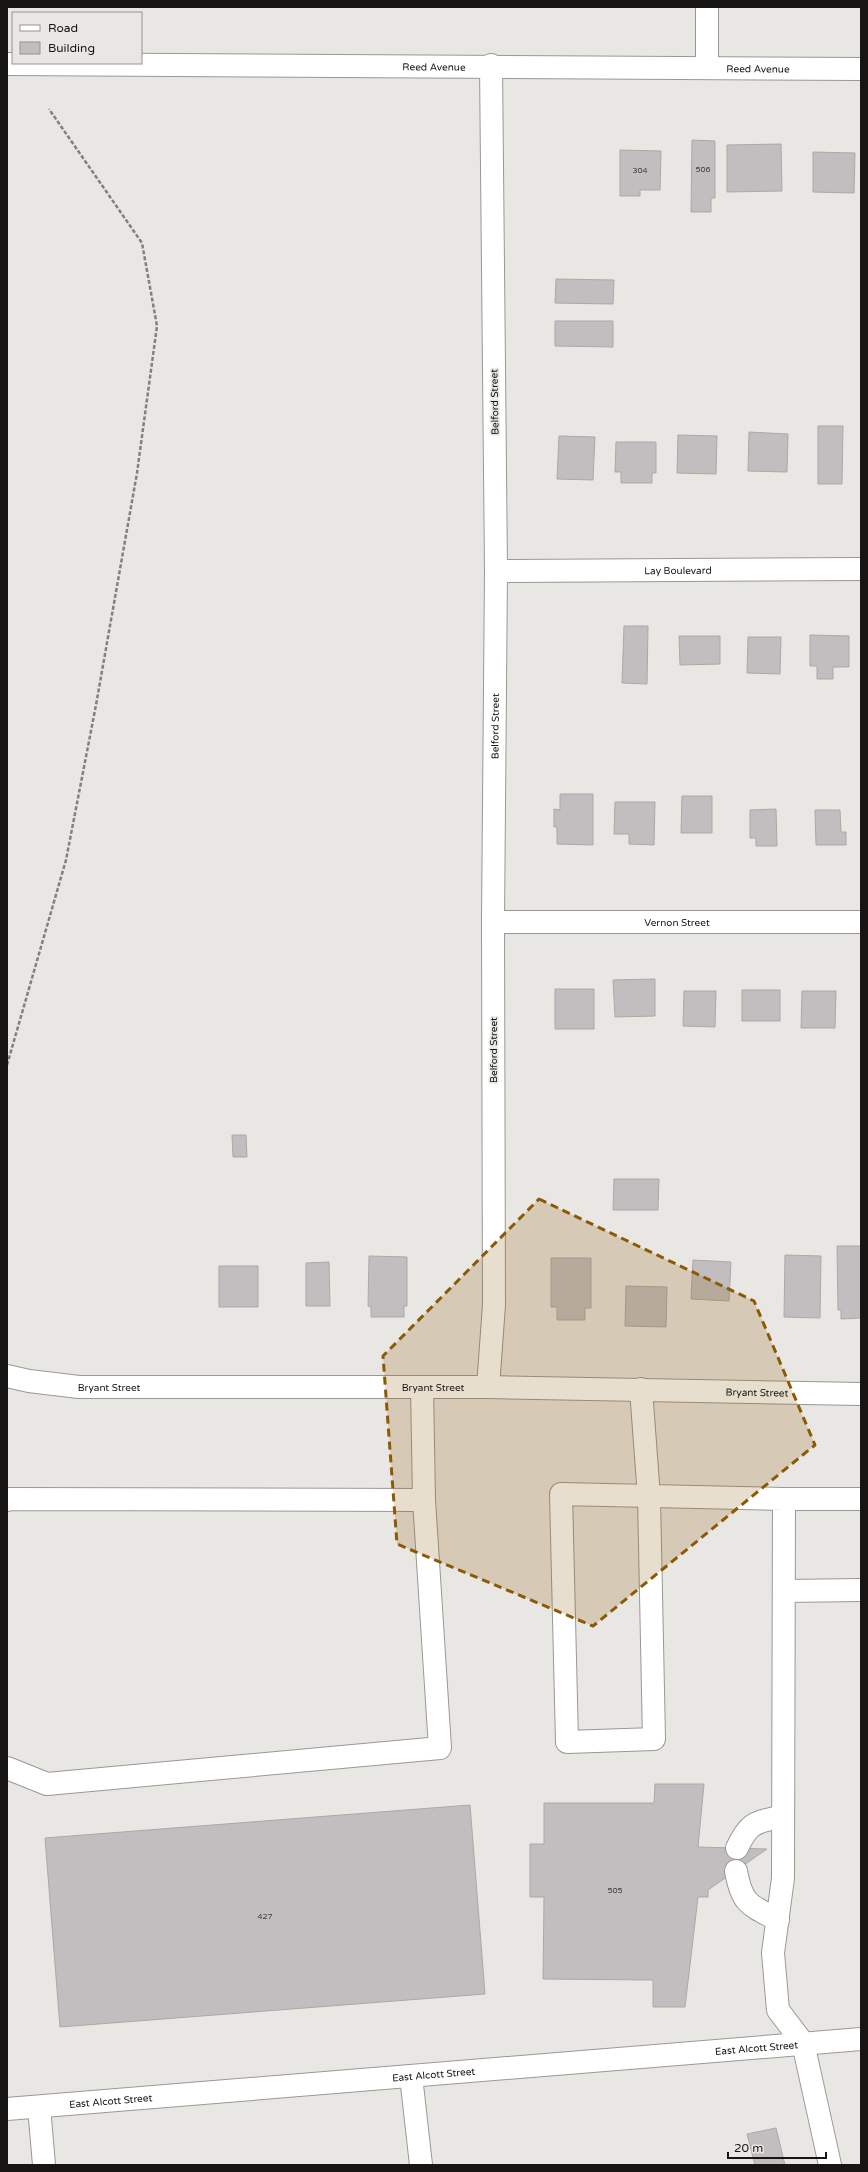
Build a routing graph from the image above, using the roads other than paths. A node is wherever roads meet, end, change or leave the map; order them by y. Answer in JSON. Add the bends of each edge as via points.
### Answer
{"nodes":[{"id":1,"x":707,"y":7,"type":"edge"},
{"id":2,"x":7,"y":64,"type":"edge"},
{"id":3,"x":491,"y":65,"type":"junction"},
{"id":4,"x":707,"y":68,"type":"junction"},
{"id":5,"x":861,"y":69,"type":"edge"},
{"id":6,"x":861,"y":569,"type":"edge"},
{"id":7,"x":496,"y":571,"type":"junction"},
{"id":8,"x":493,"y":922,"type":"junction"},
{"id":9,"x":861,"y":922,"type":"edge"},
{"id":10,"x":7,"y":1376,"type":"edge"},
{"id":11,"x":422,"y":1387,"type":"junction"},
{"id":12,"x":488,"y":1387,"type":"junction"},
{"id":13,"x":641,"y":1389,"type":"junction"},
{"id":14,"x":861,"y":1394,"type":"edge"},
{"id":15,"x":649,"y":1497,"type":"junction"},
{"id":16,"x":784,"y":1499,"type":"junction"},
{"id":17,"x":861,"y":1499,"type":"edge"},
{"id":18,"x":7,"y":1500,"type":"edge"},
{"id":19,"x":424,"y":1500,"type":"junction"},
{"id":20,"x":861,"y":1590,"type":"edge"},
{"id":21,"x":784,"y":1591,"type":"junction"},
{"id":22,"x":7,"y":1768,"type":"edge"},
{"id":23,"x":783,"y":1816,"type":"junction"},
{"id":24,"x":737,"y":1848,"type":"dead end"},
{"id":25,"x":736,"y":1871,"type":"dead end"},
{"id":26,"x":778,"y":1920,"type":"junction"},
{"id":27,"x":861,"y":2038,"type":"edge"},
{"id":28,"x":803,"y":2043,"type":"junction"},
{"id":29,"x":411,"y":2076,"type":"junction"},
{"id":30,"x":39,"y":2107,"type":"junction"},
{"id":31,"x":7,"y":2109,"type":"edge"},
{"id":32,"x":44,"y":2165,"type":"edge"},
{"id":33,"x":421,"y":2165,"type":"edge"},
{"id":34,"x":830,"y":2165,"type":"edge"}],
"edges":[{"from":1,"to":4,"type":"street"},
{"from":2,"to":3,"type":"street","name":"Reed Avenue"},
{"from":3,"to":4,"type":"street","name":"Reed Avenue"},
{"from":3,"to":7,"type":"street","name":"Belford Street"},
{"from":4,"to":5,"type":"street","name":"Reed Avenue"},
{"from":6,"to":7,"type":"street","name":"Lay Boulevard"},
{"from":7,"to":8,"type":"street","name":"Belford Street"},
{"from":8,"to":9,"type":"street","name":"Vernon Street"},
{"from":8,"to":12,"type":"street","name":"Belford Street","via":[[494,1305]]},
{"from":10,"to":11,"type":"street","name":"Bryant Street","via":[[79,1387]]},
{"from":11,"to":12,"type":"street","name":"Bryant Street"},
{"from":11,"to":19,"type":"street"},
{"from":12,"to":13,"type":"street","name":"Bryant Street"},
{"from":13,"to":14,"type":"street","name":"Bryant Street"},
{"from":13,"to":15,"type":"street"},
{"from":15,"to":15,"type":"street","via":[[561,1494],[567,1742],[654,1740]]},
{"from":15,"to":16,"type":"street"},
{"from":16,"to":17,"type":"street"},
{"from":16,"to":21,"type":"street"},
{"from":18,"to":19,"type":"street"},
{"from":19,"to":22,"type":"street","via":[[440,1748],[47,1784]]},
{"from":20,"to":21,"type":"street"},
{"from":21,"to":23,"type":"street"},
{"from":23,"to":24,"type":"street","via":[[746,1829]]},
{"from":23,"to":26,"type":"street","via":[[783,1878]]},
{"from":25,"to":26,"type":"street","via":[[739,1890],[749,1905]]},
{"from":26,"to":28,"type":"street","via":[[774,1953],[778,2010]]},
{"from":27,"to":28,"type":"street","name":"East Alcott Street"},
{"from":28,"to":29,"type":"street","name":"East Alcott Street"},
{"from":28,"to":34,"type":"street"},
{"from":29,"to":30,"type":"street","name":"East Alcott Street"},
{"from":29,"to":33,"type":"street"},
{"from":30,"to":31,"type":"street","name":"East Alcott Street"},
{"from":30,"to":32,"type":"street"}]}
